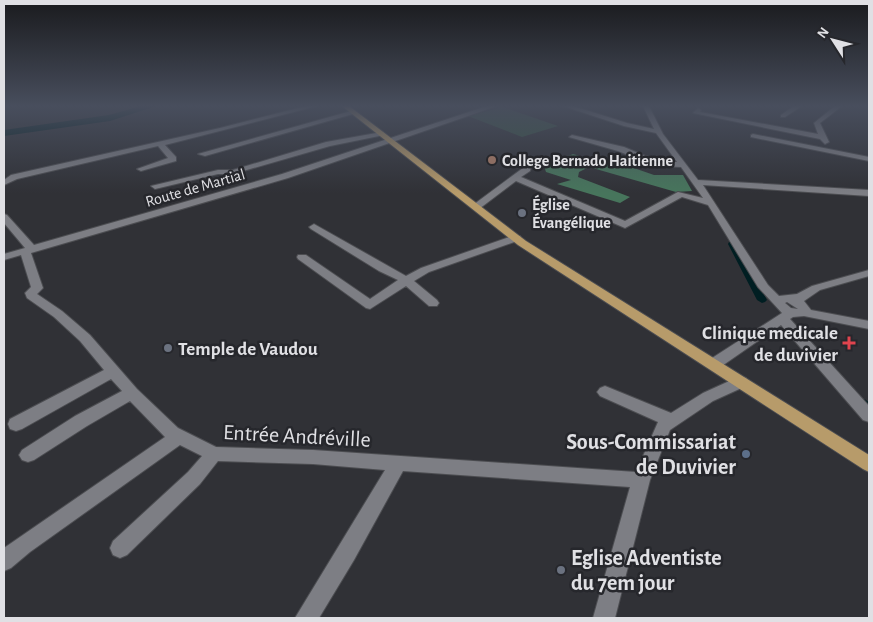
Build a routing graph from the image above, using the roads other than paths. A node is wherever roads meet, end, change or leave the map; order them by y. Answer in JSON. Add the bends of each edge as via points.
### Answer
{"nodes":[{"id":1,"x":199,"y":135,"type":"edge"},
{"id":2,"x":271,"y":135,"type":"edge"},
{"id":3,"x":377,"y":135,"type":"edge"},
{"id":4,"x":383,"y":135,"type":"edge"},
{"id":5,"x":407,"y":135,"type":"edge"},
{"id":6,"x":661,"y":135,"type":"edge"},
{"id":7,"x":813,"y":135,"type":"edge"},
{"id":8,"x":753,"y":136,"type":"dead end"},
{"id":9,"x":148,"y":137,"type":"dead end"},
{"id":10,"x":572,"y":137,"type":"dead end"},
{"id":11,"x":823,"y":137,"type":"joint"},
{"id":12,"x":170,"y":142,"type":"junction"},
{"id":13,"x":393,"y":142,"type":"junction"},
{"id":14,"x":160,"y":144,"type":"junction"},
{"id":15,"x":869,"y":152,"type":"edge"},
{"id":16,"x":202,"y":154,"type":"dead end"},
{"id":17,"x":869,"y":160,"type":"edge"},
{"id":18,"x":512,"y":164,"type":"dead end"},
{"id":19,"x":685,"y":165,"type":"junction"},
{"id":20,"x":141,"y":169,"type":"dead end"},
{"id":21,"x":515,"y":178,"type":"junction"},
{"id":22,"x":4,"y":182,"type":"edge"},
{"id":23,"x":696,"y":182,"type":"junction"},
{"id":24,"x":155,"y":186,"type":"dead end"},
{"id":25,"x":869,"y":192,"type":"edge"},
{"id":26,"x":711,"y":203,"type":"junction"},
{"id":27,"x":476,"y":207,"type":"junction"},
{"id":28,"x":4,"y":217,"type":"edge"},
{"id":29,"x":314,"y":227,"type":"dead end"},
{"id":30,"x":516,"y":238,"type":"junction"},
{"id":31,"x":29,"y":250,"type":"junction"},
{"id":32,"x":4,"y":257,"type":"edge"},
{"id":33,"x":302,"y":257,"type":"dead end"},
{"id":34,"x":869,"y":273,"type":"edge"},
{"id":35,"x":406,"y":280,"type":"junction"},
{"id":36,"x":432,"y":303,"type":"dead end"},
{"id":37,"x":794,"y":307,"type":"junction"},
{"id":38,"x":869,"y":325,"type":"edge"},
{"id":39,"x":714,"y":364,"type":"junction"},
{"id":40,"x":113,"y":371,"type":"junction"},
{"id":41,"x":741,"y":382,"type":"junction"},
{"id":42,"x":605,"y":392,"type":"dead end"},
{"id":43,"x":132,"y":393,"type":"junction"},
{"id":44,"x":869,"y":416,"type":"edge"},
{"id":45,"x":672,"y":421,"type":"junction"},
{"id":46,"x":16,"y":424,"type":"dead end"},
{"id":47,"x":179,"y":436,"type":"junction"},
{"id":48,"x":214,"y":454,"type":"junction"},
{"id":49,"x":28,"y":455,"type":"dead end"},
{"id":50,"x":398,"y":463,"type":"junction"},
{"id":51,"x":869,"y":464,"type":"edge"},
{"id":52,"x":642,"y":480,"type":"junction"},
{"id":53,"x":120,"y":548,"type":"dead end"},
{"id":54,"x":4,"y":561,"type":"edge"},
{"id":55,"x":306,"y":618,"type":"edge"},
{"id":56,"x":604,"y":618,"type":"edge"}],
"edges":[{"from":1,"to":12,"type":"street"},
{"from":2,"to":16,"type":"street"},
{"from":3,"to":24,"type":"street","via":[[323,146],[233,172],[218,172]]},
{"from":4,"to":13,"type":"main road"},
{"from":5,"to":13,"type":"street","name":"Route de Martial"},
{"from":6,"to":19,"type":"street"},
{"from":7,"to":11,"type":"street"},
{"from":8,"to":17,"type":"street"},
{"from":9,"to":12,"type":"street"},
{"from":10,"to":19,"type":"street","via":[[621,149],[659,164]]},
{"from":11,"to":15,"type":"street","via":[[825,142]]},
{"from":12,"to":14,"type":"street"},
{"from":13,"to":27,"type":"main road"},
{"from":13,"to":31,"type":"street","name":"Route de Martial","via":[[198,203]]},
{"from":14,"to":20,"type":"street","via":[[173,159]]},
{"from":14,"to":22,"type":"street"},
{"from":18,"to":21,"type":"street","via":[[527,167]]},
{"from":19,"to":23,"type":"street"},
{"from":21,"to":26,"type":"street","via":[[625,226],[681,194]]},
{"from":21,"to":27,"type":"street"},
{"from":23,"to":25,"type":"street"},
{"from":23,"to":26,"type":"street"},
{"from":26,"to":37,"type":"street","via":[[764,287]]},
{"from":27,"to":30,"type":"main road"},
{"from":28,"to":31,"type":"street"},
{"from":29,"to":35,"type":"street"},
{"from":30,"to":35,"type":"street","via":[[425,270]]},
{"from":30,"to":39,"type":"main road"},
{"from":31,"to":32,"type":"street","name":"Route de Martial"},
{"from":31,"to":40,"type":"street","name":"Entrée Andréville","via":[[37,288],[32,293],[33,298],[58,314],[85,338]]},
{"from":33,"to":35,"type":"street","via":[[370,304]]},
{"from":34,"to":37,"type":"street","via":[[816,288]]},
{"from":35,"to":36,"type":"street"},
{"from":37,"to":38,"type":"street"},
{"from":37,"to":39,"type":"street"},
{"from":37,"to":44,"type":"street"},
{"from":39,"to":41,"type":"main road"},
{"from":40,"to":43,"type":"street","name":"Entrée Andréville"},
{"from":40,"to":46,"type":"street"},
{"from":41,"to":45,"type":"street","via":[[708,397]]},
{"from":41,"to":51,"type":"main road"},
{"from":42,"to":45,"type":"street"},
{"from":43,"to":47,"type":"street","name":"Entrée Andréville","via":[[172,433]]},
{"from":43,"to":49,"type":"street"},
{"from":45,"to":52,"type":"street","via":[[664,426]]},
{"from":47,"to":48,"type":"street","name":"Entrée Andréville"},
{"from":47,"to":54,"type":"street"},
{"from":48,"to":50,"type":"street","name":"Entrée Andréville"},
{"from":48,"to":53,"type":"street","via":[[194,478]]},
{"from":50,"to":52,"type":"street","name":"Entrée Andréville"},
{"from":50,"to":55,"type":"street","via":[[347,554]]},
{"from":52,"to":56,"type":"street"}]}
